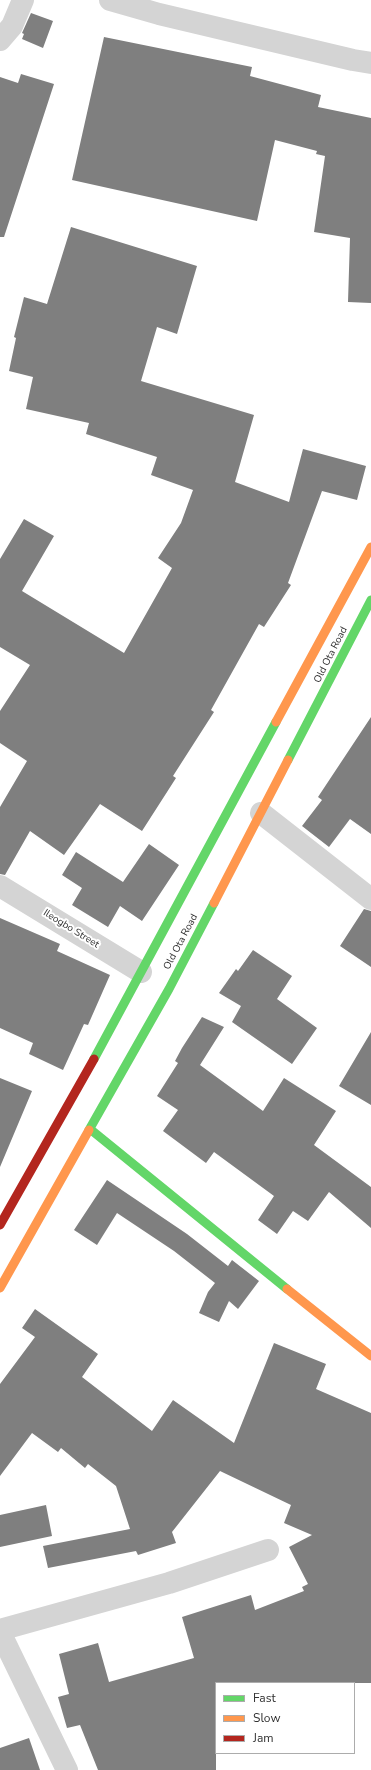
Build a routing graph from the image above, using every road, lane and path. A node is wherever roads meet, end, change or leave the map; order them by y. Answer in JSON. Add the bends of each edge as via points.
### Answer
{"nodes":[{"id":1,"x":23,"y":0,"type":"edge"},
{"id":2,"x":110,"y":0,"type":"edge"},
{"id":3,"x":0,"y":40,"type":"edge"},
{"id":4,"x":371,"y":63,"type":"edge"},
{"id":5,"x":371,"y":547,"type":"edge"},
{"id":6,"x":371,"y":600,"type":"edge"},
{"id":7,"x":261,"y":813,"type":"junction"},
{"id":8,"x":0,"y":886,"type":"edge"},
{"id":9,"x":371,"y":899,"type":"edge"},
{"id":10,"x":141,"y":972,"type":"junction"},
{"id":11,"x":90,"y":1129,"type":"junction"},
{"id":12,"x":0,"y":1225,"type":"edge"},
{"id":13,"x":0,"y":1288,"type":"edge"},
{"id":14,"x":371,"y":1356,"type":"edge"},
{"id":15,"x":268,"y":1550,"type":"dead end"},
{"id":16,"x":0,"y":1631,"type":"edge"},
{"id":17,"x":67,"y":1770,"type":"edge"}],
"edges":[{"from":1,"to":3,"type":"street","via":[[12,26]]},
{"from":2,"to":4,"type":"street","via":[[167,16]]},
{"from":5,"to":10,"type":"street","name":"Old Ota Road"},
{"from":6,"to":7,"type":"street","name":"Old Ota Road"},
{"from":7,"to":9,"type":"street"},
{"from":7,"to":11,"type":"street","name":"Old Ota Road","via":[[169,989]]},
{"from":8,"to":10,"type":"street","name":"Ileogbo Street"},
{"from":10,"to":12,"type":"street","name":"Old Ota Road","via":[[66,1111]]},
{"from":11,"to":13,"type":"street","name":"Old Ota Road"},
{"from":11,"to":14,"type":"street"},
{"from":15,"to":16,"type":"street","via":[[169,1583]]},
{"from":16,"to":17,"type":"street"}]}
